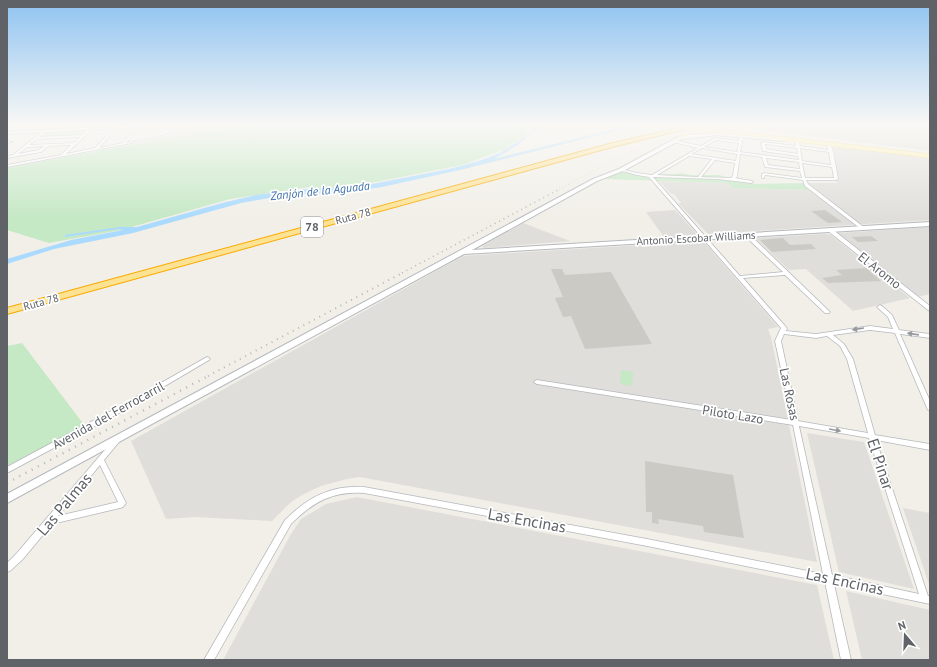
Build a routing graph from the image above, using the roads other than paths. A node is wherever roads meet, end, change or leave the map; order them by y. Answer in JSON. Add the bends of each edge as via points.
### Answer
{"nodes":[{"id":1,"x":62,"y":156,"type":"edge"},
{"id":2,"x":555,"y":156,"type":"edge"},
{"id":3,"x":571,"y":156,"type":"edge"},
{"id":4,"x":646,"y":156,"type":"edge"},
{"id":5,"x":686,"y":156,"type":"edge"},
{"id":6,"x":695,"y":156,"type":"edge"},
{"id":7,"x":739,"y":156,"type":"edge"},
{"id":8,"x":757,"y":156,"type":"edge"},
{"id":9,"x":800,"y":156,"type":"edge"},
{"id":10,"x":832,"y":156,"type":"edge"},
{"id":11,"x":764,"y":157,"type":"junction"},
{"id":12,"x":714,"y":159,"type":"junction"},
{"id":13,"x":738,"y":162,"type":"junction"},
{"id":14,"x":801,"y":162,"type":"junction"},
{"id":15,"x":7,"y":166,"type":"edge"},
{"id":16,"x":834,"y":166,"type":"junction"},
{"id":17,"x":621,"y":170,"type":"junction"},
{"id":18,"x":802,"y":170,"type":"junction"},
{"id":19,"x":651,"y":177,"type":"junction"},
{"id":20,"x":699,"y":177,"type":"junction"},
{"id":21,"x":763,"y":177,"type":"dead end"},
{"id":22,"x":733,"y":178,"type":"junction"},
{"id":23,"x":803,"y":179,"type":"junction"},
{"id":24,"x":751,"y":182,"type":"dead end"},
{"id":25,"x":930,"y":224,"type":"edge"},
{"id":26,"x":863,"y":228,"type":"junction"},
{"id":27,"x":830,"y":230,"type":"junction"},
{"id":28,"x":748,"y":235,"type":"junction"},
{"id":29,"x":705,"y":237,"type":"junction"},
{"id":30,"x":462,"y":252,"type":"junction"},
{"id":31,"x":787,"y":273,"type":"junction"},
{"id":32,"x":740,"y":277,"type":"junction"},
{"id":33,"x":7,"y":306,"type":"edge"},
{"id":34,"x":880,"y":307,"type":"dead end"},
{"id":35,"x":930,"y":309,"type":"edge"},
{"id":36,"x":7,"y":311,"type":"edge"},
{"id":37,"x":826,"y":312,"type":"dead end"},
{"id":38,"x":897,"y":331,"type":"junction"},
{"id":39,"x":783,"y":332,"type":"junction"},
{"id":40,"x":828,"y":334,"type":"junction"},
{"id":41,"x":930,"y":336,"type":"edge"},
{"id":42,"x":207,"y":359,"type":"dead end"},
{"id":43,"x":537,"y":382,"type":"dead end"},
{"id":44,"x":930,"y":408,"type":"edge"},
{"id":45,"x":797,"y":423,"type":"junction"},
{"id":46,"x":872,"y":437,"type":"junction"},
{"id":47,"x":118,"y":438,"type":"junction"},
{"id":48,"x":930,"y":447,"type":"edge"},
{"id":49,"x":101,"y":460,"type":"junction"},
{"id":50,"x":7,"y":470,"type":"edge"},
{"id":51,"x":7,"y":499,"type":"edge"},
{"id":52,"x":50,"y":521,"type":"junction"},
{"id":53,"x":7,"y":568,"type":"edge"},
{"id":54,"x":829,"y":578,"type":"junction"},
{"id":55,"x":927,"y":600,"type":"edge"},
{"id":56,"x":209,"y":660,"type":"edge"},
{"id":57,"x":846,"y":660,"type":"edge"}],
"edges":[{"from":1,"to":15,"type":"street"},
{"from":2,"to":33,"type":"highway","name":"Ruta 78","number":"78"},
{"from":3,"to":36,"type":"highway","name":"Ruta 78","number":"78"},
{"from":4,"to":17,"type":"main road"},
{"from":5,"to":19,"type":"street"},
{"from":6,"to":12,"type":"street"},
{"from":7,"to":13,"type":"street"},
{"from":8,"to":11,"type":"street"},
{"from":9,"to":14,"type":"street"},
{"from":10,"to":16,"type":"street"},
{"from":11,"to":14,"type":"street"},
{"from":11,"to":18,"type":"street","via":[[765,165]]},
{"from":12,"to":13,"type":"street"},
{"from":12,"to":20,"type":"street"},
{"from":13,"to":22,"type":"street"},
{"from":14,"to":16,"type":"street"},
{"from":14,"to":18,"type":"street"},
{"from":16,"to":23,"type":"street","via":[[836,179]]},
{"from":17,"to":19,"type":"street"},
{"from":17,"to":30,"type":"main road","via":[[598,178]]},
{"from":18,"to":23,"type":"street"},
{"from":19,"to":20,"type":"street"},
{"from":19,"to":29,"type":"street"},
{"from":20,"to":22,"type":"street"},
{"from":21,"to":23,"type":"street","via":[[764,174]]},
{"from":22,"to":24,"type":"street"},
{"from":23,"to":26,"type":"street","via":[[811,190]]},
{"from":25,"to":26,"type":"main road","name":"Antonio Escobar Williams"},
{"from":26,"to":27,"type":"main road","name":"Antonio Escobar Williams"},
{"from":27,"to":28,"type":"main road","name":"Antonio Escobar Williams"},
{"from":27,"to":35,"type":"street","name":"El Aromo"},
{"from":28,"to":29,"type":"main road","name":"Antonio Escobar Williams"},
{"from":28,"to":31,"type":"street"},
{"from":29,"to":30,"type":"main road","name":"Antonio Escobar Williams"},
{"from":29,"to":32,"type":"street"},
{"from":30,"to":47,"type":"main road"},
{"from":31,"to":32,"type":"street"},
{"from":31,"to":37,"type":"street"},
{"from":32,"to":39,"type":"street","via":[[782,325]]},
{"from":34,"to":38,"type":"street","via":[[889,315]]},
{"from":38,"to":40,"type":"street","one_way":true,"via":[[866,328]]},
{"from":41,"to":38,"type":"street","one_way":true},
{"from":38,"to":44,"type":"street"},
{"from":39,"to":40,"type":"street","via":[[807,336]]},
{"from":39,"to":45,"type":"street","name":"Las Rosas","via":[[778,341]]},
{"from":40,"to":46,"type":"street","name":"El Pinar","via":[[842,345],[849,356]]},
{"from":42,"to":50,"type":"street","name":"Avenida del Ferrocarril"},
{"from":43,"to":45,"type":"street","name":"Piloto Lazo"},
{"from":45,"to":46,"type":"street","name":"Piloto Lazo","one_way":true},
{"from":45,"to":54,"type":"street","name":"Las Rosas"},
{"from":46,"to":48,"type":"street","name":"Piloto Lazo"},
{"from":46,"to":55,"type":"street","name":"El Pinar"},
{"from":47,"to":49,"type":"street","name":"Las Palmas"},
{"from":47,"to":51,"type":"main road"},
{"from":49,"to":52,"type":"street","name":"Las Palmas"},
{"from":49,"to":52,"type":"street","via":[[122,503]]},
{"from":52,"to":53,"type":"street","name":"Las Palmas"},
{"from":54,"to":55,"type":"street","name":"Las Encinas"},
{"from":54,"to":56,"type":"street","name":"Las Encinas","via":[[364,490],[343,490],[307,504],[288,522]]},
{"from":54,"to":57,"type":"street","name":"Las Rosas"}]}
